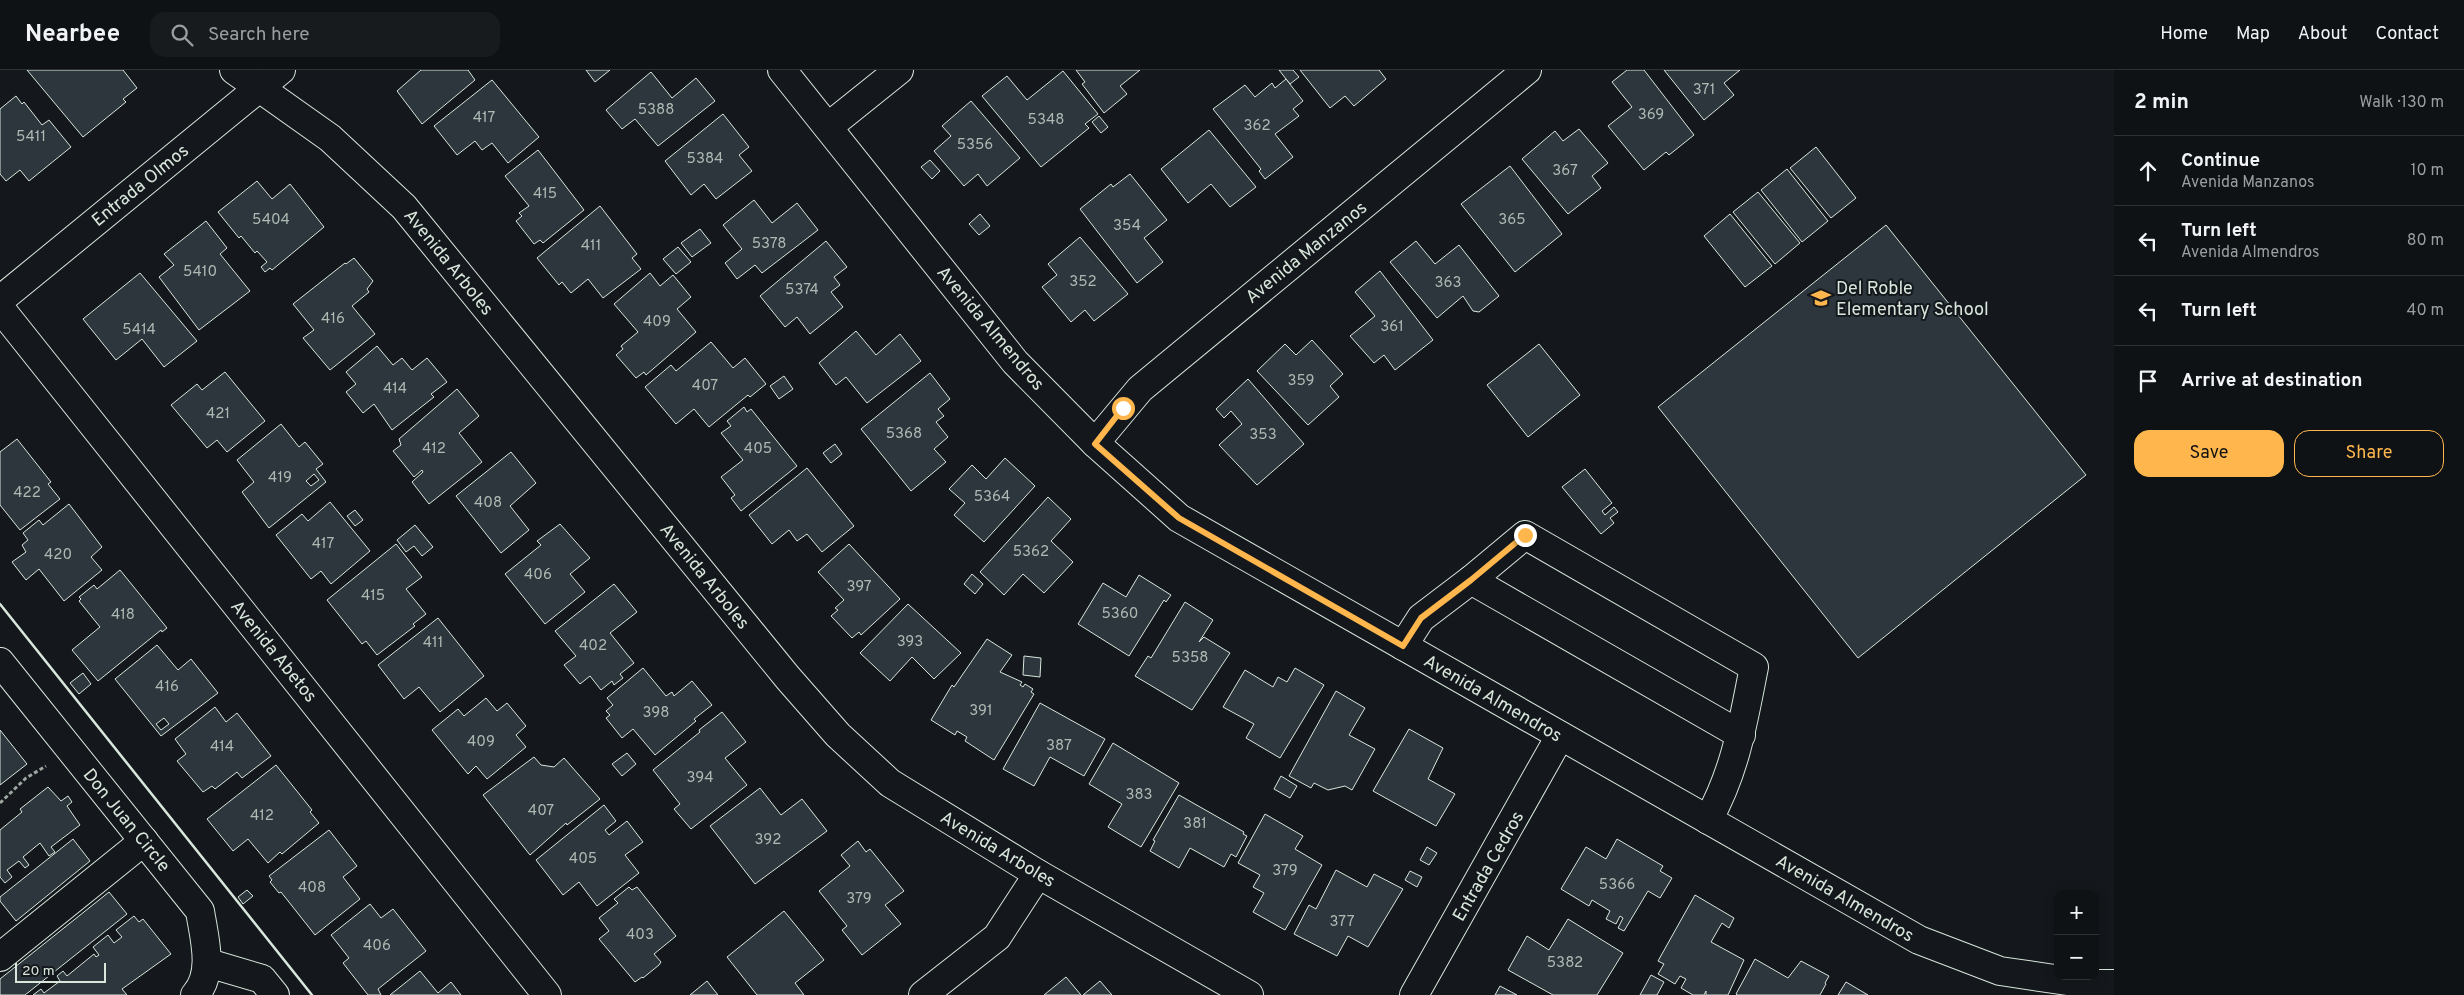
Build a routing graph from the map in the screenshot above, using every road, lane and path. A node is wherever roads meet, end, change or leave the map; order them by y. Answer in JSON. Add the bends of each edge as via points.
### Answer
{"nodes":[{"id":1,"x":234,"y":70,"type":"edge"},
{"id":2,"x":281,"y":70,"type":"edge"},
{"id":3,"x":782,"y":70,"type":"edge"},
{"id":4,"x":899,"y":70,"type":"edge"},
{"id":5,"x":1527,"y":70,"type":"edge"},
{"id":6,"x":258,"y":88,"type":"junction"},
{"id":7,"x":828,"y":127,"type":"junction"},
{"id":8,"x":0,"y":300,"type":"edge"},
{"id":9,"x":0,"y":308,"type":"edge"},
{"id":10,"x":1095,"y":444,"type":"junction"},
{"id":11,"x":1471,"y":580,"type":"junction"},
{"id":12,"x":1403,"y":646,"type":"junction"},
{"id":13,"x":0,"y":662,"type":"edge"},
{"id":14,"x":1741,"y":735,"type":"junction"},
{"id":15,"x":1560,"y":736,"type":"junction"},
{"id":16,"x":72,"y":752,"type":"junction"},
{"id":17,"x":0,"y":803,"type":"edge"},
{"id":18,"x":1708,"y":820,"type":"junction"},
{"id":19,"x":144,"y":841,"type":"junction"},
{"id":20,"x":1038,"y":874,"type":"junction"},
{"id":21,"x":0,"y":957,"type":"edge"},
{"id":22,"x":208,"y":963,"type":"junction"},
{"id":23,"x":2114,"y":984,"type":"edge"},
{"id":24,"x":195,"y":995,"type":"edge"},
{"id":25,"x":275,"y":995,"type":"edge"},
{"id":26,"x":547,"y":995,"type":"edge"},
{"id":27,"x":923,"y":995,"type":"edge"},
{"id":28,"x":1249,"y":995,"type":"edge"},
{"id":29,"x":1414,"y":995,"type":"edge"}],
"edges":[{"from":1,"to":6,"type":"street","name":"Avenida Arboles"},
{"from":2,"to":6,"type":"street","name":"Entrada Olmos"},
{"from":3,"to":7,"type":"street","name":"Avenida Almendros"},
{"from":4,"to":7,"type":"street"},
{"from":5,"to":10,"type":"street","name":"Avenida Manzanos","via":[[1140,389]]},
{"from":6,"to":8,"type":"street","name":"Entrada Olmos"},
{"from":6,"to":20,"type":"street","name":"Avenida Arboles","via":[[330,138],[404,207],[838,735],[890,783]]},
{"from":7,"to":10,"type":"street","name":"Avenida Almendros","via":[[1015,362]]},
{"from":9,"to":26,"type":"street","name":"Avenida Abetos"},
{"from":10,"to":12,"type":"street","name":"Avenida Almendros","via":[[1179,518]]},
{"from":11,"to":12,"type":"street","via":[[1421,618]]},
{"from":11,"to":14,"type":"street"},
{"from":11,"to":14,"type":"street","via":[[1525,535],[1754,667]]},
{"from":12,"to":15,"type":"street","name":"Avenida Almendros"},
{"from":13,"to":16,"type":"street","name":"Don Juan Circle"},
{"from":14,"to":18,"type":"street","via":[[1724,791]]},
{"from":15,"to":18,"type":"street","name":"Avenida Almendros"},
{"from":15,"to":29,"type":"street","name":"Entrada Cedros"},
{"from":16,"to":17,"type":"path","via":[[26,778]]},
{"from":16,"to":19,"type":"street","name":"Don Juan Circle"},
{"from":18,"to":23,"type":"street","name":"Avenida Almendros","via":[[1919,940],[2000,971],[2088,984]]},
{"from":19,"to":21,"type":"street"},
{"from":19,"to":22,"type":"street","name":"Don Juan Circle","via":[[200,911]]},
{"from":20,"to":27,"type":"street","via":[[997,936]]},
{"from":20,"to":28,"type":"street","name":"Avenida Arboles"},
{"from":22,"to":24,"type":"street","name":"Don Juan Circle","via":[[200,990]]},
{"from":22,"to":25,"type":"street","via":[[262,979]]}]}
